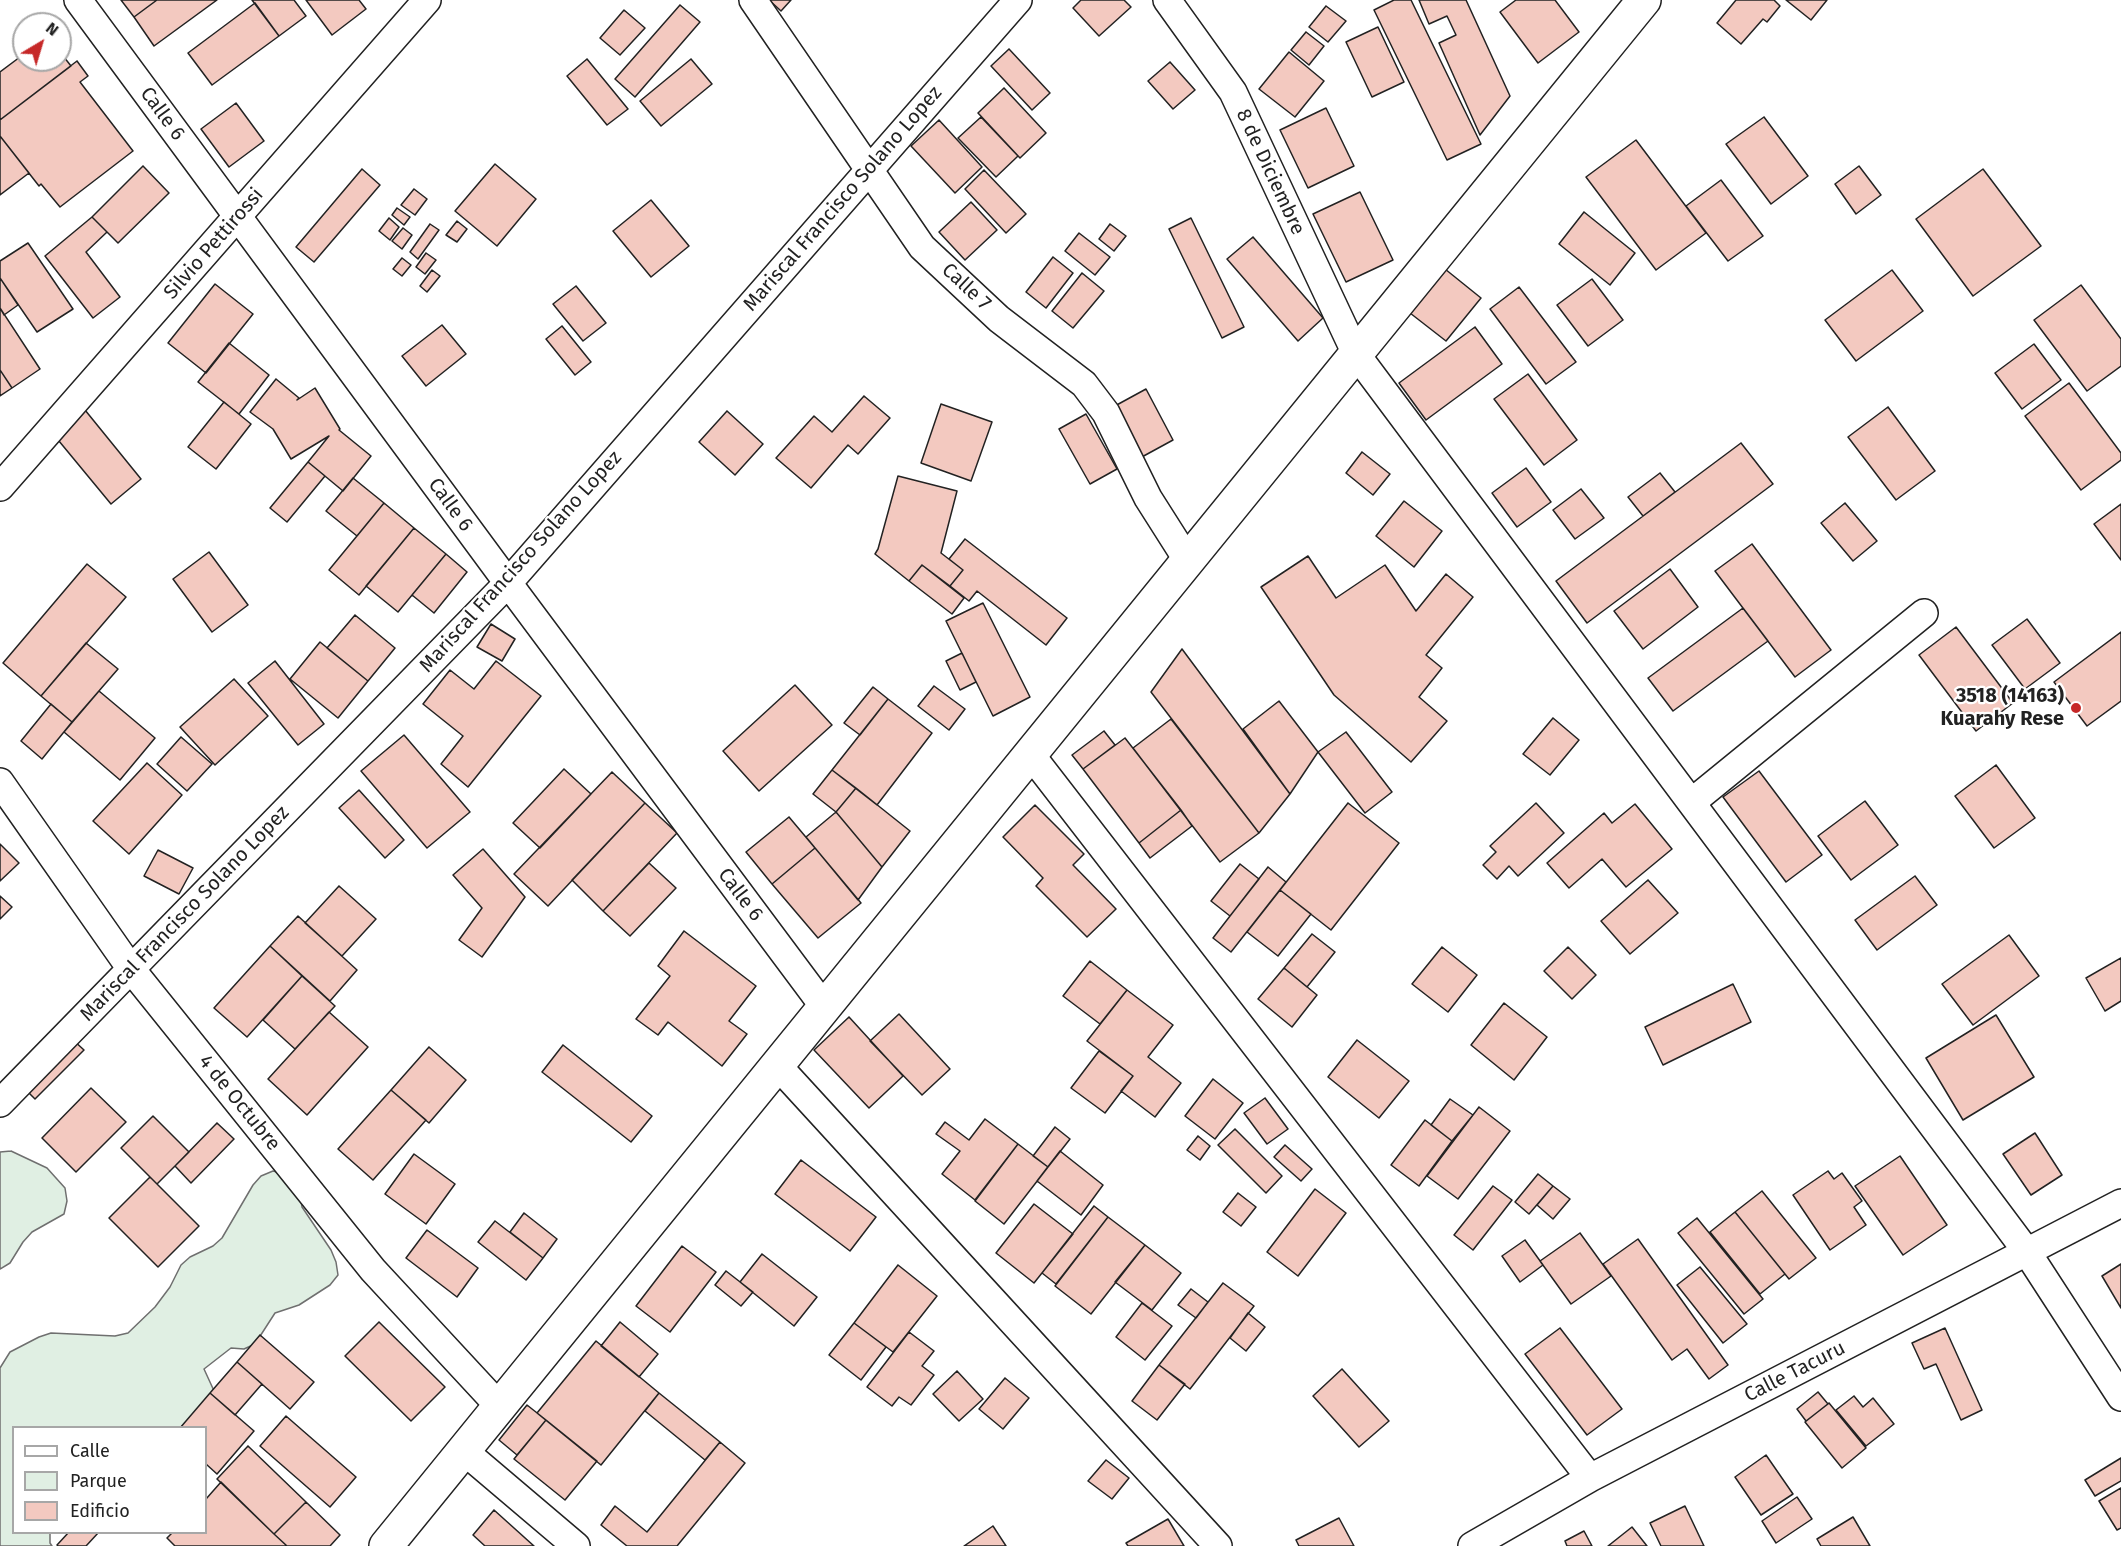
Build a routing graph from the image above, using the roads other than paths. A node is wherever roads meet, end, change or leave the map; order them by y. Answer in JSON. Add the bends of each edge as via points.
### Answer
{"nodes":[{"id":1,"x":78,"y":0,"type":"edge"},
{"id":2,"x":427,"y":0,"type":"edge"},
{"id":3,"x":753,"y":0,"type":"edge"},
{"id":4,"x":1018,"y":0,"type":"edge"},
{"id":5,"x":1167,"y":0,"type":"edge"},
{"id":6,"x":1644,"y":0,"type":"edge"},
{"id":7,"x":868,"y":170,"type":"junction"},
{"id":8,"x":238,"y":217,"type":"junction"},
{"id":9,"x":1356,"y":354,"type":"junction"},
{"id":10,"x":0,"y":487,"type":"edge"},
{"id":11,"x":1188,"y":561,"type":"junction"},
{"id":12,"x":508,"y":583,"type":"junction"},
{"id":13,"x":1924,"y":613,"type":"dead end"},
{"id":14,"x":1031,"y":754,"type":"junction"},
{"id":15,"x":0,"y":782,"type":"edge"},
{"id":16,"x":1692,"y":802,"type":"junction"},
{"id":17,"x":131,"y":969,"type":"junction"},
{"id":18,"x":825,"y":1008,"type":"junction"},
{"id":19,"x":778,"y":1066,"type":"junction"},
{"id":20,"x":0,"y":1103,"type":"edge"},
{"id":21,"x":2121,"y":1203,"type":"edge"},
{"id":22,"x":2027,"y":1252,"type":"junction"},
{"id":23,"x":2121,"y":1396,"type":"edge"},
{"id":24,"x":500,"y":1407,"type":"junction"},
{"id":25,"x":464,"y":1451,"type":"junction"},
{"id":26,"x":1590,"y":1478,"type":"junction"},
{"id":27,"x":386,"y":1546,"type":"edge"},
{"id":28,"x":576,"y":1546,"type":"edge"},
{"id":29,"x":1218,"y":1546,"type":"edge"},
{"id":30,"x":1472,"y":1546,"type":"edge"}],
"edges":[{"from":1,"to":8,"type":"street","name":"Calle 6"},
{"from":2,"to":8,"type":"street","name":"Silvio Pettirossi"},
{"from":3,"to":7,"type":"street","name":"Calle 7"},
{"from":4,"to":7,"type":"street","name":"Mariscal Francisco Solano Lopez"},
{"from":5,"to":9,"type":"street","name":"8 de Diciembre","via":[[1233,92]]},
{"from":6,"to":9,"type":"main road"},
{"from":7,"to":11,"type":"street","name":"Calle 7","via":[[922,247],[999,318],[1084,384],[1106,413],[1148,498]]},
{"from":7,"to":12,"type":"street","name":"Mariscal Francisco Solano Lopez"},
{"from":8,"to":10,"type":"street","name":"Silvio Pettirossi"},
{"from":8,"to":12,"type":"street","name":"Calle 6"},
{"from":9,"to":11,"type":"main road"},
{"from":9,"to":16,"type":"street","name":"8 de Diciembre"},
{"from":11,"to":14,"type":"main road"},
{"from":12,"to":17,"type":"street","name":"Mariscal Francisco Solano Lopez"},
{"from":12,"to":18,"type":"street","name":"Calle 6"},
{"from":13,"to":16,"type":"street"},
{"from":14,"to":18,"type":"main road"},
{"from":14,"to":26,"type":"street"},
{"from":15,"to":17,"type":"street","name":"4 de Octubre"},
{"from":16,"to":22,"type":"street","name":"8 de Diciembre"},
{"from":17,"to":20,"type":"street","name":"Mariscal Francisco Solano Lopez"},
{"from":17,"to":24,"type":"street","name":"4 de Octubre","via":[[373,1270]]},
{"from":18,"to":19,"type":"main road"},
{"from":19,"to":24,"type":"main road"},
{"from":19,"to":29,"type":"street"},
{"from":21,"to":22,"type":"street","name":"Calle Tacuru"},
{"from":22,"to":23,"type":"street","name":"8 de Diciembre"},
{"from":22,"to":26,"type":"street","name":"Calle Tacuru"},
{"from":24,"to":25,"type":"main road"},
{"from":25,"to":27,"type":"main road"},
{"from":25,"to":28,"type":"street"},
{"from":26,"to":30,"type":"street","name":"Calle Tacuru"}]}
